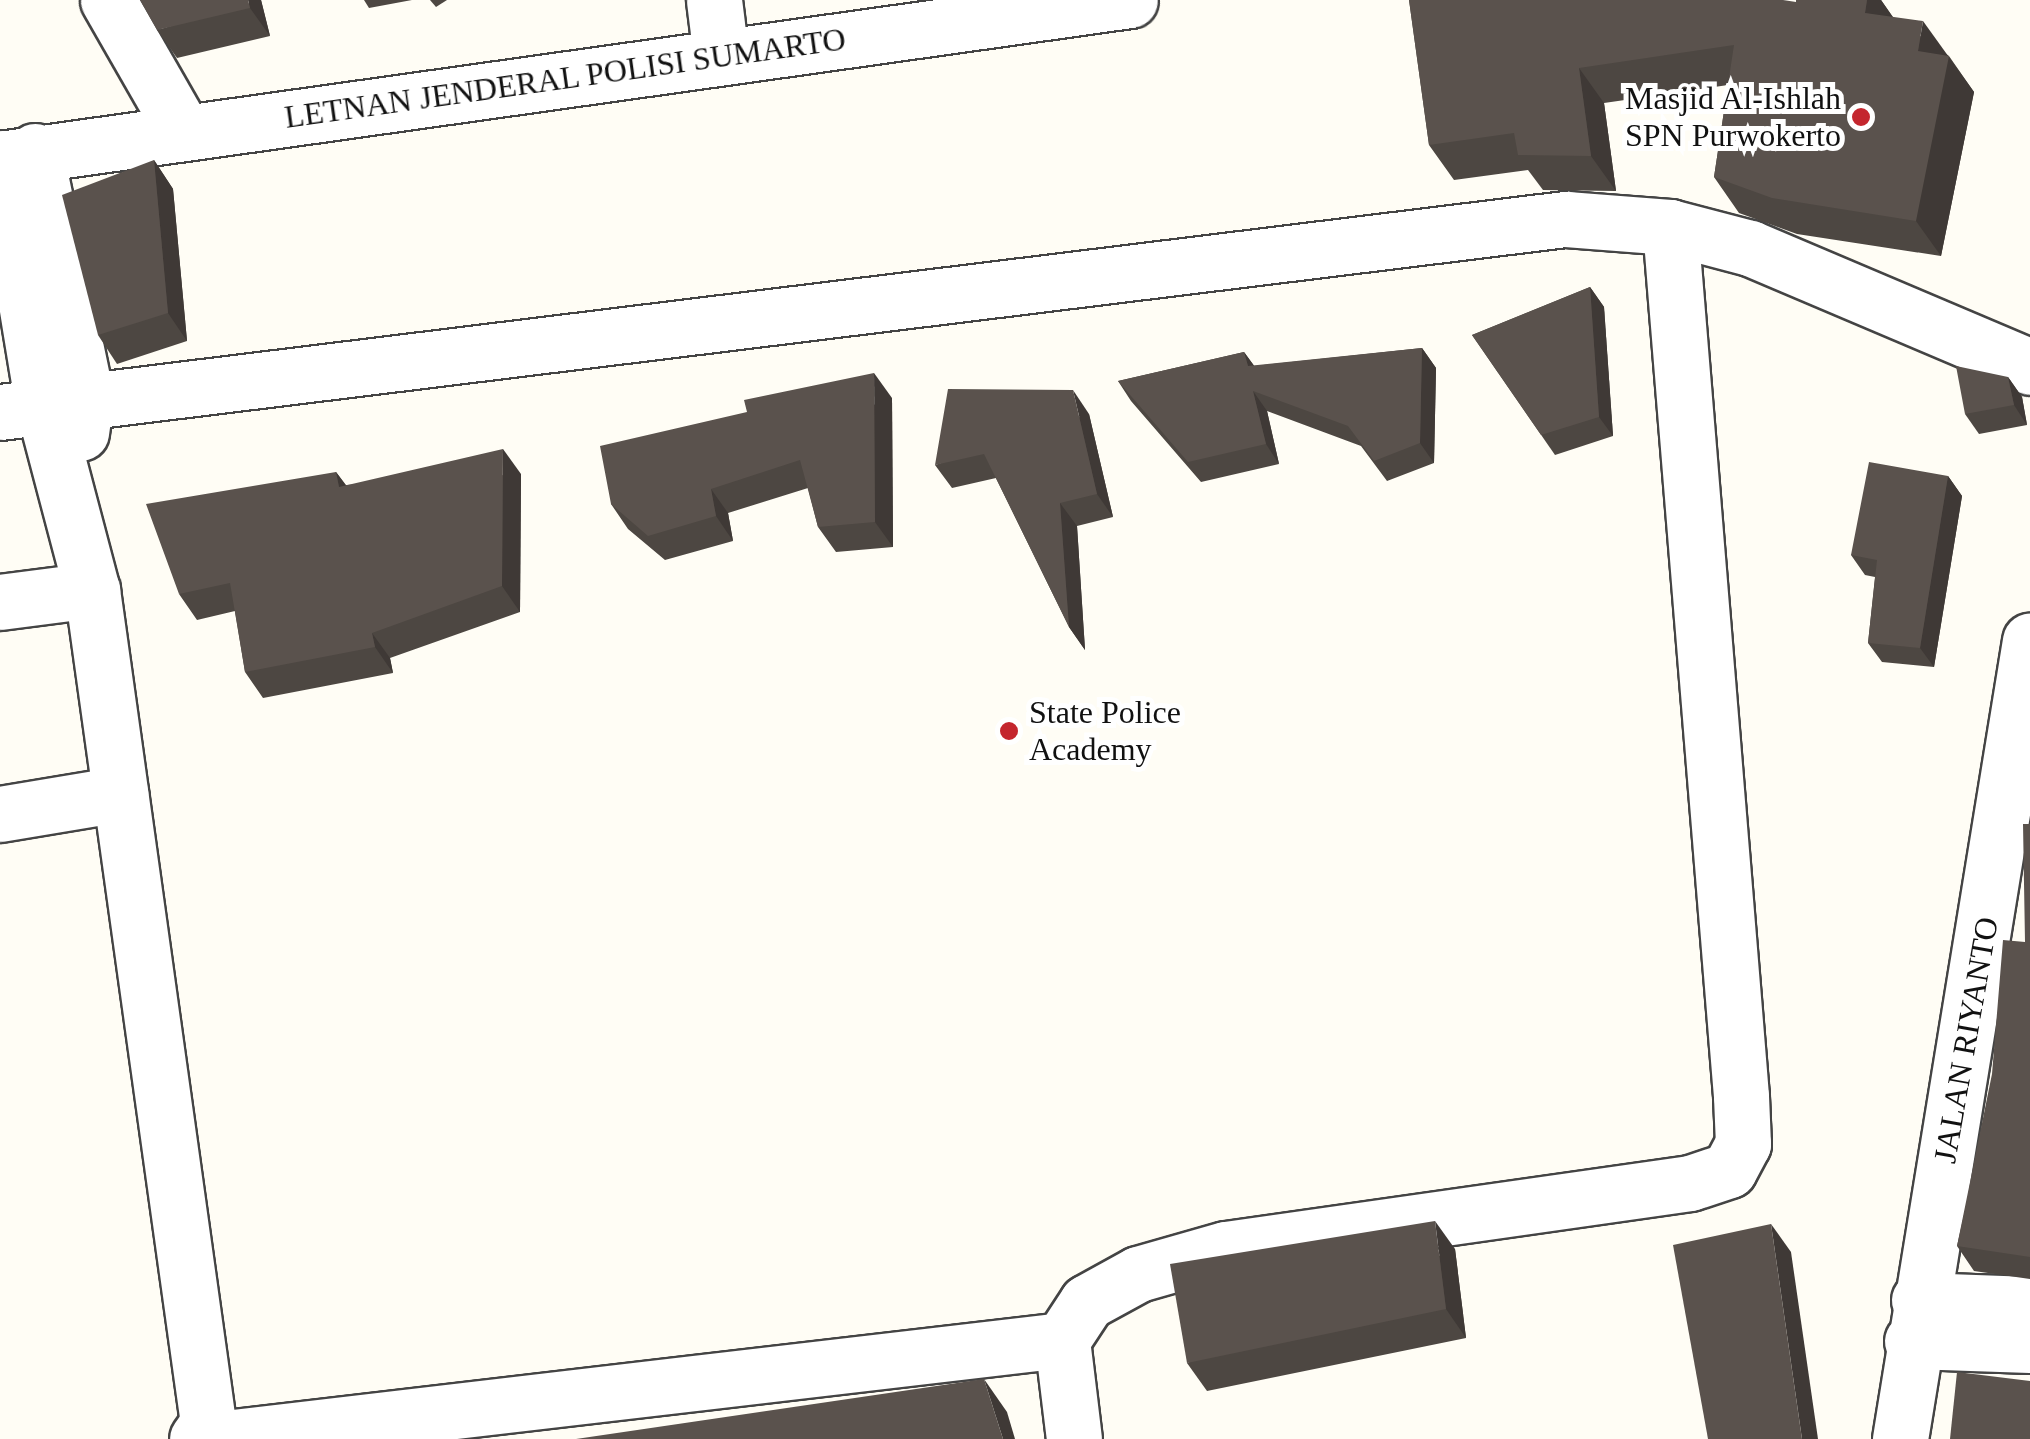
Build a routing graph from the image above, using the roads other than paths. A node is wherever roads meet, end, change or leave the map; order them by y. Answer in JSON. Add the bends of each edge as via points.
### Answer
{"nodes":[{"id":1,"x":108,"y":0,"type":"edge"},
{"id":2,"x":714,"y":0,"type":"edge"},
{"id":3,"x":1130,"y":0,"type":"edge"},
{"id":4,"x":721,"y":57,"type":"junction"},
{"id":5,"x":183,"y":131,"type":"junction"},
{"id":6,"x":12,"y":156,"type":"edge"},
{"id":7,"x":1670,"y":227,"type":"junction"},
{"id":8,"x":2030,"y":367,"type":"edge"},
{"id":9,"x":43,"y":405,"type":"edge"},
{"id":10,"x":92,"y":590,"type":"junction"},
{"id":11,"x":0,"y":602,"type":"edge"},
{"id":12,"x":2030,"y":641,"type":"edge"},
{"id":13,"x":120,"y":794,"type":"junction"},
{"id":14,"x":0,"y":814,"type":"edge"},
{"id":15,"x":2030,"y":1304,"type":"edge"},
{"id":16,"x":1915,"y":1321,"type":"junction"},
{"id":17,"x":1062,"y":1340,"type":"junction"},
{"id":18,"x":2030,"y":1345,"type":"edge"},
{"id":19,"x":483,"y":1424,"type":"edge"},
{"id":20,"x":197,"y":1439,"type":"edge"},
{"id":21,"x":216,"y":1439,"type":"edge"},
{"id":22,"x":1074,"y":1439,"type":"edge"},
{"id":23,"x":1900,"y":1439,"type":"edge"}],
"edges":[{"from":1,"to":5,"type":"street"},
{"from":2,"to":4,"type":"street"},
{"from":3,"to":4,"type":"street","name":"LETNAN JENDERAL POLISI SUMARTO"},
{"from":4,"to":5,"type":"street","name":"LETNAN JENDERAL POLISI SUMARTO"},
{"from":5,"to":6,"type":"street","name":"LETNAN JENDERAL POLISI SUMARTO"},
{"from":6,"to":9,"type":"street"},
{"from":7,"to":8,"type":"street","via":[[1750,248]]},
{"from":7,"to":9,"type":"street","via":[[1566,219]]},
{"from":7,"to":17,"type":"street","via":[[1743,1144],[1728,1170],[1690,1184],[1226,1249],[1138,1274],[1087,1302]]},
{"from":9,"to":10,"type":"street","via":[[72,490]]},
{"from":10,"to":11,"type":"street"},
{"from":10,"to":13,"type":"street"},
{"from":12,"to":16,"type":"street","name":"JALAN RIYANTO"},
{"from":13,"to":14,"type":"street"},
{"from":13,"to":20,"type":"street","via":[[208,1423]]},
{"from":15,"to":16,"type":"street"},
{"from":16,"to":18,"type":"street"},
{"from":16,"to":23,"type":"street","name":"JALAN RIYANTO"},
{"from":17,"to":19,"type":"street"},
{"from":17,"to":22,"type":"street"},
{"from":19,"to":21,"type":"street"}]}
